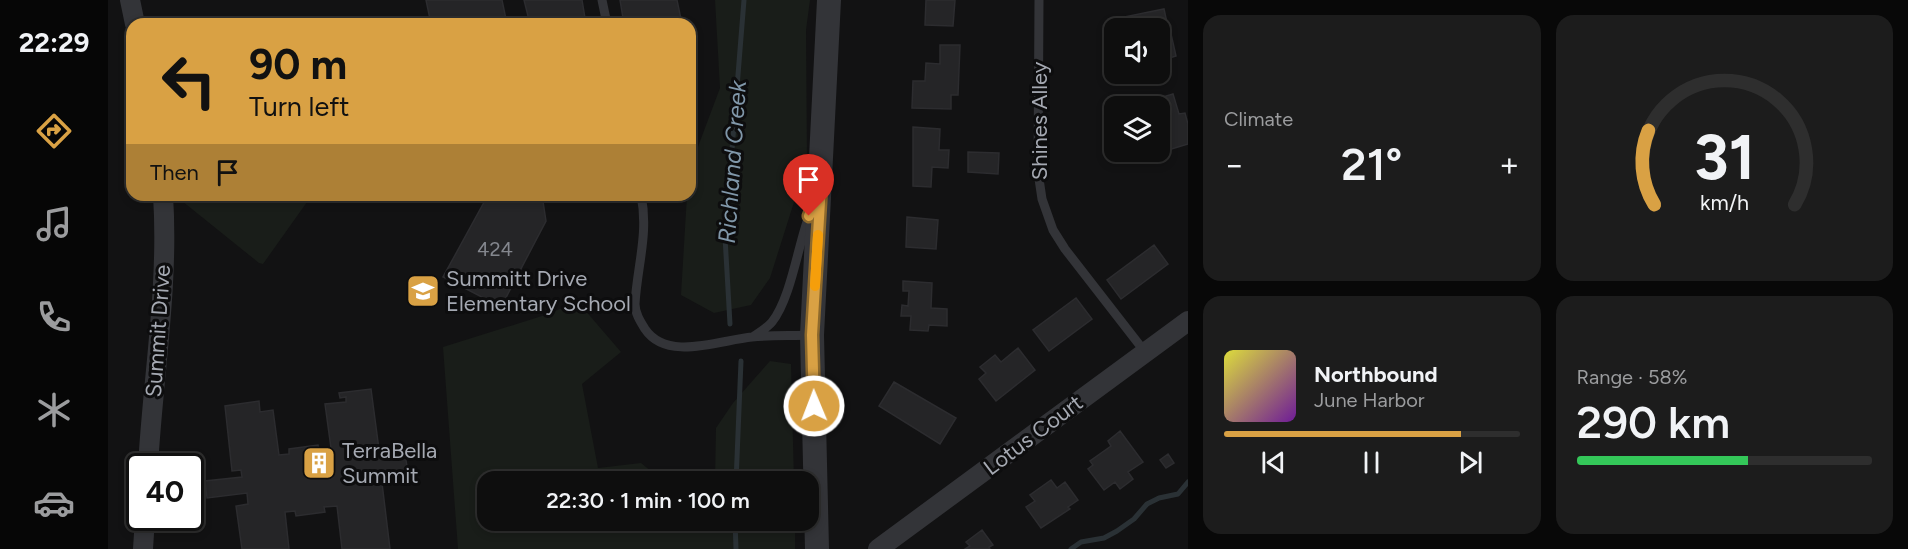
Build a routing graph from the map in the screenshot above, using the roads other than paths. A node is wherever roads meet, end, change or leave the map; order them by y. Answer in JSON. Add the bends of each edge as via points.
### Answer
{"nodes":[{"id":1,"x":130,"y":0,"type":"edge"},
{"id":2,"x":602,"y":0,"type":"edge"},
{"id":3,"x":829,"y":0,"type":"edge"},
{"id":4,"x":1039,"y":0,"type":"edge"},
{"id":5,"x":134,"y":18,"type":"edge"},
{"id":6,"x":606,"y":18,"type":"edge"},
{"id":7,"x":821,"y":185,"type":"junction"},
{"id":8,"x":163,"y":201,"type":"edge"},
{"id":9,"x":642,"y":201,"type":"edge"},
{"id":10,"x":1188,"y":321,"type":"edge"},
{"id":11,"x":812,"y":335,"type":"junction"},
{"id":12,"x":753,"y":337,"type":"junction"},
{"id":13,"x":1145,"y":352,"type":"junction"},
{"id":14,"x":149,"y":453,"type":"edge"},
{"id":15,"x":144,"y":531,"type":"edge"},
{"id":16,"x":143,"y":549,"type":"edge"},
{"id":17,"x":817,"y":549,"type":"edge"},
{"id":18,"x":878,"y":549,"type":"edge"}],
"edges":[{"from":1,"to":5,"type":"street"},
{"from":2,"to":6,"type":"lane"},
{"from":3,"to":7,"type":"street"},
{"from":4,"to":13,"type":"lane","name":"Shines Alley","via":[[1038,172],[1042,199],[1065,249]]},
{"from":7,"to":11,"type":"street"},
{"from":7,"to":12,"type":"lane","via":[[778,312]]},
{"from":8,"to":14,"type":"street","name":"Summit Drive"},
{"from":9,"to":12,"type":"lane","via":[[645,235],[635,308],[648,333],[663,344],[679,348]]},
{"from":10,"to":13,"type":"street","name":"Lotus Court"},
{"from":11,"to":12,"type":"lane"},
{"from":11,"to":17,"type":"street"},
{"from":13,"to":18,"type":"street","name":"Lotus Court"},
{"from":15,"to":16,"type":"street"}]}
